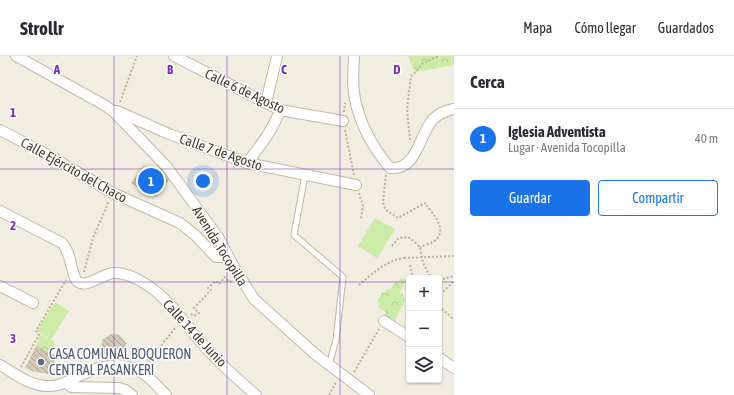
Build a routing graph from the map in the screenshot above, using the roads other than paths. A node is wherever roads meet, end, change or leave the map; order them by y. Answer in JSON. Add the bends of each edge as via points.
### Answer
{"nodes":[{"id":1,"x":16,"y":56,"type":"edge"},
{"id":2,"x":174,"y":56,"type":"edge"},
{"id":3,"x":277,"y":56,"type":"edge"},
{"id":4,"x":354,"y":56,"type":"edge"},
{"id":5,"x":266,"y":103,"type":"junction"},
{"id":6,"x":454,"y":108,"type":"edge"},
{"id":7,"x":280,"y":110,"type":"junction"},
{"id":8,"x":116,"y":111,"type":"junction"},
{"id":9,"x":343,"y":121,"type":"road end"},
{"id":10,"x":0,"y":130,"type":"edge"},
{"id":11,"x":247,"y":163,"type":"junction"},
{"id":12,"x":305,"y":175,"type":"junction"},
{"id":13,"x":356,"y":185,"type":"road end"},
{"id":14,"x":0,"y":211,"type":"edge"},
{"id":15,"x":227,"y":255,"type":"junction"},
{"id":16,"x":0,"y":286,"type":"edge"},
{"id":17,"x":33,"y":303,"type":"dead end"},
{"id":18,"x":384,"y":321,"type":"road end"},
{"id":19,"x":406,"y":335,"type":"edge"},
{"id":20,"x":442,"y":360,"type":"edge"},
{"id":21,"x":0,"y":365,"type":"edge"},
{"id":22,"x":329,"y":365,"type":"junction"},
{"id":23,"x":454,"y":368,"type":"edge"},
{"id":24,"x":66,"y":382,"type":"junction"},
{"id":25,"x":132,"y":395,"type":"edge"},
{"id":26,"x":166,"y":395,"type":"edge"},
{"id":27,"x":256,"y":395,"type":"edge"},
{"id":28,"x":369,"y":395,"type":"edge"}],
"edges":[{"from":1,"to":8,"type":"street","name":"Avenida Tocopilla"},
{"from":2,"to":5,"type":"street","name":"Calle 6 de Agosto"},
{"from":3,"to":5,"type":"street"},
{"from":4,"to":6,"type":"street","via":[[354,98],[359,116],[370,140],[390,168],[407,164],[429,124],[440,114]]},
{"from":5,"to":7,"type":"street","name":"Calle 6 de Agosto"},
{"from":7,"to":9,"type":"street","name":"Calle 6 de Agosto"},
{"from":7,"to":11,"type":"street","via":[[272,128]]},
{"from":8,"to":11,"type":"street","name":"Calle 7 de Agosto"},
{"from":8,"to":15,"type":"street","name":"Avenida Tocopilla","via":[[167,167],[218,237]]},
{"from":10,"to":15,"type":"street","name":"Calle Ejército del Chaco","via":[[113,193],[180,223],[216,257]]},
{"from":11,"to":12,"type":"street","name":"Calle 7 de Agosto"},
{"from":12,"to":13,"type":"street","name":"Calle 7 de Agosto"},
{"from":12,"to":22,"type":"lane","via":[[294,235],[342,277],[336,340]]},
{"from":14,"to":27,"type":"street","name":"Calle 14 de Junio","via":[[62,243],[69,252],[76,280],[81,283],[111,273],[124,274],[147,285],[185,317],[200,341]]},
{"from":15,"to":22,"type":"street","name":"Avenida Tocopilla","via":[[262,308]]},
{"from":16,"to":17,"type":"street"},
{"from":18,"to":19,"type":"street"},
{"from":20,"to":23,"type":"street"},
{"from":21,"to":24,"type":"street","via":[[36,385]]},
{"from":22,"to":28,"type":"street","name":"Avenida Tocopilla"},
{"from":24,"to":25,"type":"street","via":[[72,387],[119,388]]},
{"from":24,"to":26,"type":"street","via":[[91,370],[116,365],[128,366],[140,372]]}]}
